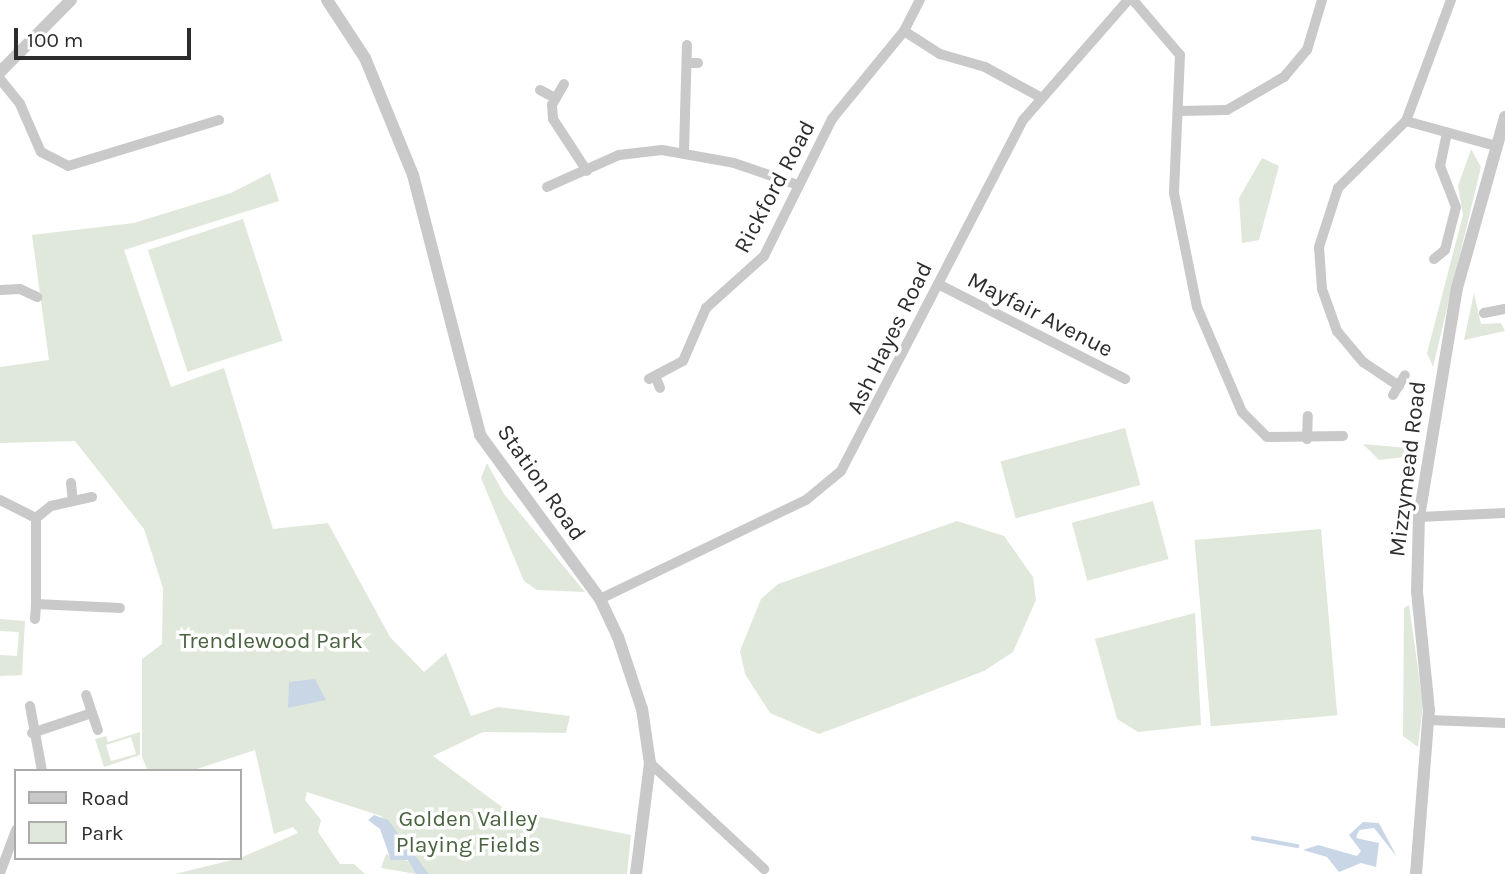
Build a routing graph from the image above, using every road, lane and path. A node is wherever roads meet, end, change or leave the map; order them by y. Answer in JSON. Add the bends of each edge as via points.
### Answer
{"nodes":[{"id":1,"x":71,"y":0,"type":"edge"},
{"id":2,"x":327,"y":0,"type":"edge"},
{"id":3,"x":920,"y":0,"type":"edge"},
{"id":4,"x":1131,"y":0,"type":"edge"},
{"id":5,"x":1322,"y":0,"type":"edge"},
{"id":6,"x":1451,"y":0,"type":"edge"},
{"id":7,"x":904,"y":31,"type":"junction"},
{"id":8,"x":687,"y":45,"type":"dead end"},
{"id":9,"x":687,"y":63,"type":"junction"},
{"id":10,"x":698,"y":63,"type":"dead end"},
{"id":11,"x":0,"y":72,"type":"edge"},
{"id":12,"x":0,"y":79,"type":"edge"},
{"id":13,"x":564,"y":84,"type":"dead end"},
{"id":14,"x":540,"y":90,"type":"dead end"},
{"id":15,"x":1040,"y":97,"type":"junction"},
{"id":16,"x":555,"y":98,"type":"junction"},
{"id":17,"x":1179,"y":111,"type":"junction"},
{"id":18,"x":1505,"y":117,"type":"edge"},
{"id":19,"x":219,"y":120,"type":"dead end"},
{"id":20,"x":1406,"y":121,"type":"junction"},
{"id":21,"x":1447,"y":133,"type":"junction"},
{"id":22,"x":1496,"y":146,"type":"junction"},
{"id":23,"x":684,"y":151,"type":"junction"},
{"id":24,"x":587,"y":171,"type":"junction"},
{"id":25,"x":798,"y":185,"type":"junction"},
{"id":26,"x":547,"y":187,"type":"dead end"},
{"id":27,"x":1434,"y":259,"type":"dead end"},
{"id":28,"x":938,"y":284,"type":"junction"},
{"id":29,"x":0,"y":290,"type":"edge"},
{"id":30,"x":37,"y":297,"type":"dead end"},
{"id":31,"x":1505,"y":309,"type":"edge"},
{"id":32,"x":1484,"y":313,"type":"dead end"},
{"id":33,"x":1405,"y":375,"type":"dead end"},
{"id":34,"x":1125,"y":379,"type":"dead end"},
{"id":35,"x":660,"y":388,"type":"dead end"},
{"id":36,"x":1308,"y":416,"type":"dead end"},
{"id":37,"x":1343,"y":436,"type":"dead end"},
{"id":38,"x":1307,"y":439,"type":"junction"},
{"id":39,"x":71,"y":483,"type":"dead end"},
{"id":40,"x":92,"y":497,"type":"dead end"},
{"id":41,"x":0,"y":500,"type":"edge"},
{"id":42,"x":73,"y":501,"type":"junction"},
{"id":43,"x":1505,"y":513,"type":"edge"},
{"id":44,"x":1419,"y":517,"type":"junction"},
{"id":45,"x":36,"y":518,"type":"junction"},
{"id":46,"x":600,"y":598,"type":"junction"},
{"id":47,"x":36,"y":604,"type":"junction"},
{"id":48,"x":120,"y":608,"type":"dead end"},
{"id":49,"x":34,"y":619,"type":"dead end"},
{"id":50,"x":86,"y":695,"type":"dead end"},
{"id":51,"x":30,"y":706,"type":"dead end"},
{"id":52,"x":92,"y":713,"type":"junction"},
{"id":53,"x":1429,"y":720,"type":"junction"},
{"id":54,"x":1505,"y":723,"type":"edge"},
{"id":55,"x":98,"y":730,"type":"dead end"},
{"id":56,"x":32,"y":733,"type":"junction"},
{"id":57,"x":650,"y":763,"type":"junction"},
{"id":58,"x":41,"y":769,"type":"edge"},
{"id":59,"x":14,"y":835,"type":"edge"},
{"id":60,"x":764,"y":869,"type":"dead end"},
{"id":61,"x":0,"y":873,"type":"edge"},
{"id":62,"x":636,"y":874,"type":"edge"},
{"id":63,"x":1416,"y":874,"type":"edge"}],
"edges":[{"from":1,"to":11,"type":"street"},
{"from":2,"to":46,"type":"street","name":"Station Road","via":[[365,58],[413,175],[480,435]]},
{"from":3,"to":7,"type":"street","name":"Rickford Road"},
{"from":4,"to":15,"type":"street","name":"Ash Hayes Road"},
{"from":4,"to":17,"type":"street","via":[[1178,49]]},
{"from":5,"to":17,"type":"street","via":[[1307,50],[1284,77],[1227,110]]},
{"from":6,"to":20,"type":"street"},
{"from":7,"to":15,"type":"street","via":[[940,54],[980,65]]},
{"from":7,"to":25,"type":"street","name":"Rickford Road","via":[[832,119]]},
{"from":8,"to":9,"type":"street"},
{"from":9,"to":10,"type":"street"},
{"from":9,"to":23,"type":"street"},
{"from":12,"to":19,"type":"street","via":[[20,104],[40,152],[68,166]]},
{"from":13,"to":16,"type":"street"},
{"from":14,"to":16,"type":"street"},
{"from":15,"to":28,"type":"street","name":"Ash Hayes Road","via":[[972,208]]},
{"from":16,"to":24,"type":"street","via":[[555,126]]},
{"from":17,"to":38,"type":"street","via":[[1173,187],[1199,313],[1248,423],[1267,437]]},
{"from":18,"to":22,"type":"street","name":"Mizzymead Road"},
{"from":20,"to":21,"type":"street"},
{"from":20,"to":33,"type":"street","via":[[1338,188],[1318,247],[1322,289],[1337,331],[1363,362],[1396,390]]},
{"from":21,"to":22,"type":"street"},
{"from":21,"to":27,"type":"street","via":[[1440,166],[1456,207],[1445,250]]},
{"from":22,"to":44,"type":"street","name":"Mizzymead Road","via":[[1457,288]]},
{"from":23,"to":24,"type":"street","via":[[626,153]]},
{"from":23,"to":25,"type":"street"},
{"from":24,"to":26,"type":"street"},
{"from":25,"to":35,"type":"street","name":"Rickford Road","via":[[760,262],[706,308],[683,361],[652,378]]},
{"from":28,"to":34,"type":"street","name":"Mayfair Avenue"},
{"from":28,"to":46,"type":"street","name":"Ash Hayes Road","via":[[874,417],[828,484]]},
{"from":29,"to":30,"type":"street","via":[[20,289]]},
{"from":31,"to":32,"type":"street"},
{"from":36,"to":38,"type":"street"},
{"from":37,"to":38,"type":"street"},
{"from":39,"to":42,"type":"street"},
{"from":40,"to":42,"type":"street"},
{"from":41,"to":45,"type":"street"},
{"from":42,"to":45,"type":"street","via":[[51,506]]},
{"from":43,"to":44,"type":"street"},
{"from":44,"to":53,"type":"street","name":"Mizzymead Road","via":[[1416,592]]},
{"from":45,"to":47,"type":"street"},
{"from":46,"to":57,"type":"street","name":"Station Road","via":[[642,709]]},
{"from":47,"to":48,"type":"street"},
{"from":47,"to":49,"type":"street"},
{"from":50,"to":52,"type":"street"},
{"from":51,"to":56,"type":"street"},
{"from":52,"to":55,"type":"street"},
{"from":52,"to":56,"type":"street"},
{"from":53,"to":54,"type":"street"},
{"from":53,"to":63,"type":"street","name":"Mizzymead Road"},
{"from":56,"to":58,"type":"street"},
{"from":57,"to":60,"type":"street"},
{"from":57,"to":62,"type":"street","name":"Station Road"},
{"from":59,"to":61,"type":"street"}]}
